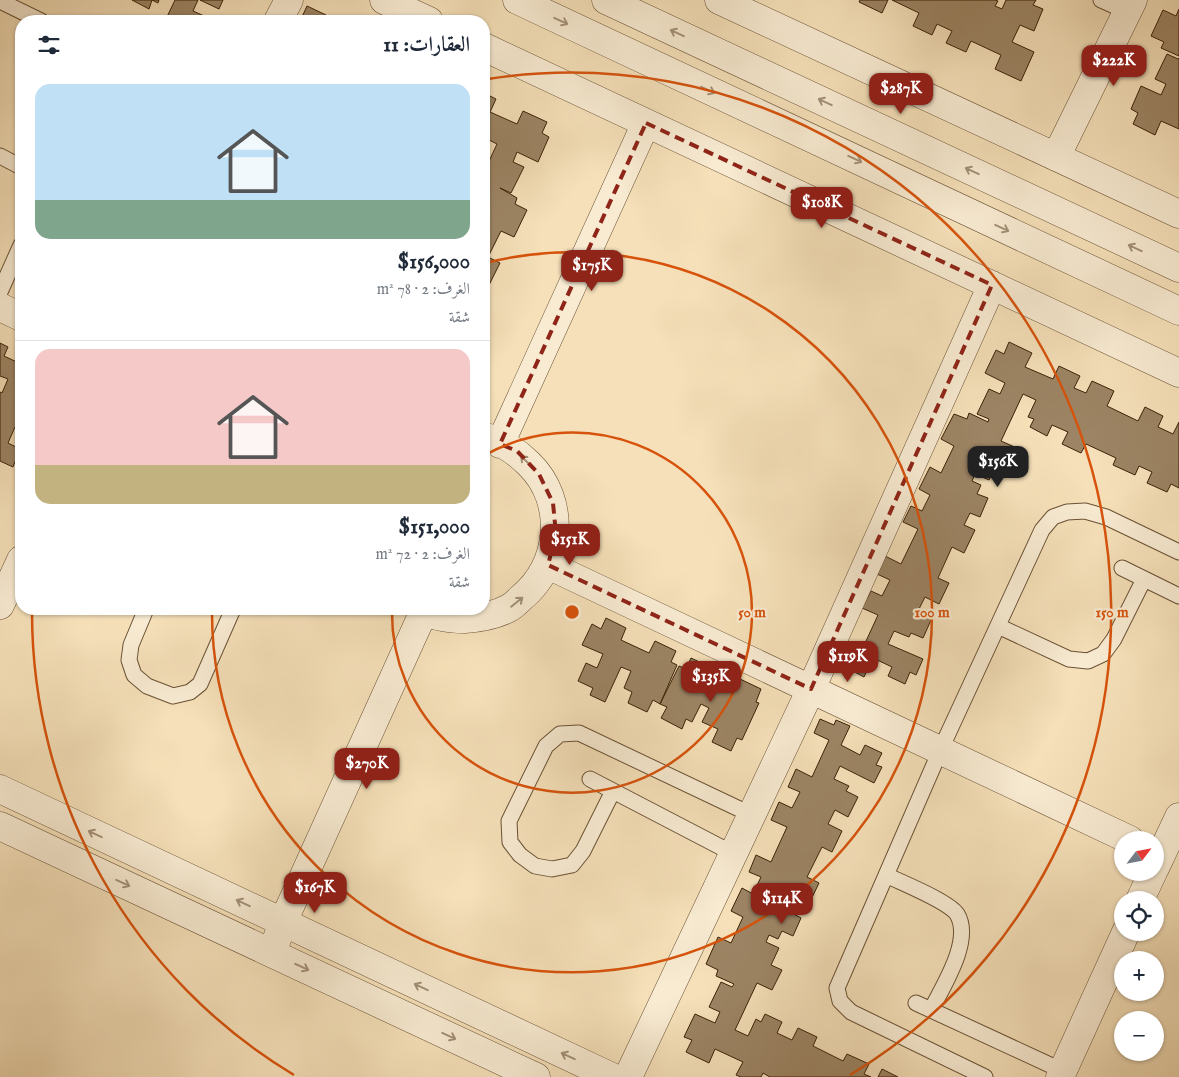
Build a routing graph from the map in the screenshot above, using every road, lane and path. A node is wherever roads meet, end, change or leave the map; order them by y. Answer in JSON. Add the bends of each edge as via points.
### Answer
{"nodes":[{"id":1,"x":288,"y":0,"type":"edge"},
{"id":2,"x":384,"y":0,"type":"edge"},
{"id":3,"x":516,"y":0,"type":"edge"},
{"id":4,"x":606,"y":0,"type":"edge"},
{"id":5,"x":719,"y":0,"type":"edge"},
{"id":6,"x":1102,"y":0,"type":"edge"},
{"id":7,"x":0,"y":1,"type":"edge"},
{"id":8,"x":1130,"y":6,"type":"edge"},
{"id":9,"x":29,"y":15,"type":"edge"},
{"id":10,"x":281,"y":15,"type":"edge"},
{"id":11,"x":416,"y":15,"type":"edge"},
{"id":12,"x":490,"y":50,"type":"edge"},
{"id":13,"x":646,"y":123,"type":"junction"},
{"id":14,"x":0,"y":156,"type":"edge"},
{"id":15,"x":1056,"y":157,"type":"junction"},
{"id":16,"x":15,"y":164,"type":"edge"},
{"id":17,"x":1179,"y":214,"type":"edge"},
{"id":18,"x":15,"y":259,"type":"edge"},
{"id":19,"x":1179,"y":268,"type":"edge"},
{"id":20,"x":992,"y":285,"type":"junction"},
{"id":21,"x":0,"y":292,"type":"edge"},
{"id":22,"x":0,"y":307,"type":"edge"},
{"id":23,"x":1179,"y":311,"type":"edge"},
{"id":24,"x":15,"y":314,"type":"edge"},
{"id":25,"x":1179,"y":373,"type":"edge"},
{"id":26,"x":492,"y":440,"type":"edge"},
{"id":27,"x":1179,"y":552,"type":"edge"},
{"id":28,"x":548,"y":565,"type":"junction"},
{"id":29,"x":1122,"y":568,"type":"dead end"},
{"id":30,"x":15,"y":573,"type":"edge"},
{"id":31,"x":1144,"y":579,"type":"junction"},
{"id":32,"x":1179,"y":596,"type":"edge"},
{"id":33,"x":0,"y":605,"type":"edge"},
{"id":34,"x":144,"y":615,"type":"edge"},
{"id":35,"x":230,"y":615,"type":"edge"},
{"id":36,"x":421,"y":615,"type":"edge"},
{"id":37,"x":439,"y":615,"type":"edge"},
{"id":38,"x":998,"y":626,"type":"junction"},
{"id":39,"x":811,"y":689,"type":"junction"},
{"id":40,"x":940,"y":751,"type":"junction"},
{"id":41,"x":590,"y":779,"type":"dead end"},
{"id":42,"x":0,"y":789,"type":"edge"},
{"id":43,"x":613,"y":791,"type":"junction"},
{"id":44,"x":752,"y":815,"type":"junction"},
{"id":45,"x":1179,"y":817,"type":"edge"},
{"id":46,"x":0,"y":826,"type":"edge"},
{"id":47,"x":1114,"y":833,"type":"edge"},
{"id":48,"x":734,"y":854,"type":"junction"},
{"id":49,"x":1164,"y":854,"type":"edge"},
{"id":50,"x":886,"y":875,"type":"junction"},
{"id":51,"x":283,"y":922,"type":"junction"},
{"id":52,"x":1122,"y":941,"type":"edge"},
{"id":53,"x":272,"y":953,"type":"junction"},
{"id":54,"x":916,"y":1003,"type":"dead end"},
{"id":55,"x":931,"y":1010,"type":"junction"},
{"id":56,"x":1061,"y":1074,"type":"edge"},
{"id":57,"x":536,"y":1077,"type":"edge"},
{"id":58,"x":612,"y":1077,"type":"edge"},
{"id":59,"x":628,"y":1077,"type":"edge"},
{"id":60,"x":985,"y":1077,"type":"edge"}],
"edges":[{"from":1,"to":10,"type":"street"},
{"from":2,"to":11,"type":"street"},
{"from":3,"to":23,"type":"street","one_way":true},
{"from":19,"to":4,"type":"street","one_way":true},
{"from":5,"to":15,"type":"street"},
{"from":6,"to":8,"type":"lane"},
{"from":7,"to":9,"type":"lane"},
{"from":8,"to":15,"type":"street"},
{"from":12,"to":13,"type":"street"},
{"from":13,"to":20,"type":"street"},
{"from":13,"to":26,"type":"street"},
{"from":14,"to":16,"type":"lane"},
{"from":15,"to":17,"type":"street"},
{"from":18,"to":21,"type":"lane"},
{"from":20,"to":25,"type":"street"},
{"from":20,"to":39,"type":"street"},
{"from":22,"to":24,"type":"street"},
{"from":28,"to":26,"type":"street","one_way":true,"via":[[556,534],[553,503],[539,474],[516,451]]},
{"from":27,"to":38,"type":"lane","via":[[1106,517],[1085,511],[1066,512],[1053,517],[1042,530]]},
{"from":37,"to":28,"type":"street","one_way":true,"via":[[452,619],[482,618],[510,608],[532,590]]},
{"from":28,"to":39,"type":"street"},
{"from":29,"to":31,"type":"lane"},
{"from":30,"to":33,"type":"street"},
{"from":31,"to":32,"type":"lane"},
{"from":31,"to":38,"type":"lane","via":[[1114,639],[1103,654],[1088,660],[1069,660]]},
{"from":34,"to":35,"type":"lane","via":[[131,645],[129,660],[134,675],[147,686],[173,696],[190,692],[200,684]]},
{"from":36,"to":51,"type":"street"},
{"from":38,"to":40,"type":"lane"},
{"from":39,"to":40,"type":"street"},
{"from":39,"to":44,"type":"street"},
{"from":40,"to":47,"type":"street"},
{"from":40,"to":50,"type":"lane"},
{"from":41,"to":43,"type":"lane"},
{"from":51,"to":42,"type":"street","one_way":true},
{"from":43,"to":44,"type":"lane","via":[[584,851],[572,864],[552,869],[535,866],[510,842],[509,821],[546,746],[560,734],[579,733]]},
{"from":43,"to":48,"type":"lane"},
{"from":44,"to":48,"type":"street"},
{"from":45,"to":49,"type":"street"},
{"from":46,"to":53,"type":"street","one_way":true},
{"from":48,"to":59,"type":"street"},
{"from":50,"to":55,"type":"lane","via":[[944,903],[956,913],[962,930],[959,952]]},
{"from":50,"to":60,"type":"lane","via":[[837,988],[840,1000],[851,1012]]},
{"from":51,"to":53,"type":"street"},
{"from":58,"to":51,"type":"street","one_way":true},
{"from":52,"to":56,"type":"street"},
{"from":53,"to":57,"type":"street","one_way":true},
{"from":54,"to":55,"type":"lane"},
{"from":55,"to":56,"type":"lane"}]}
